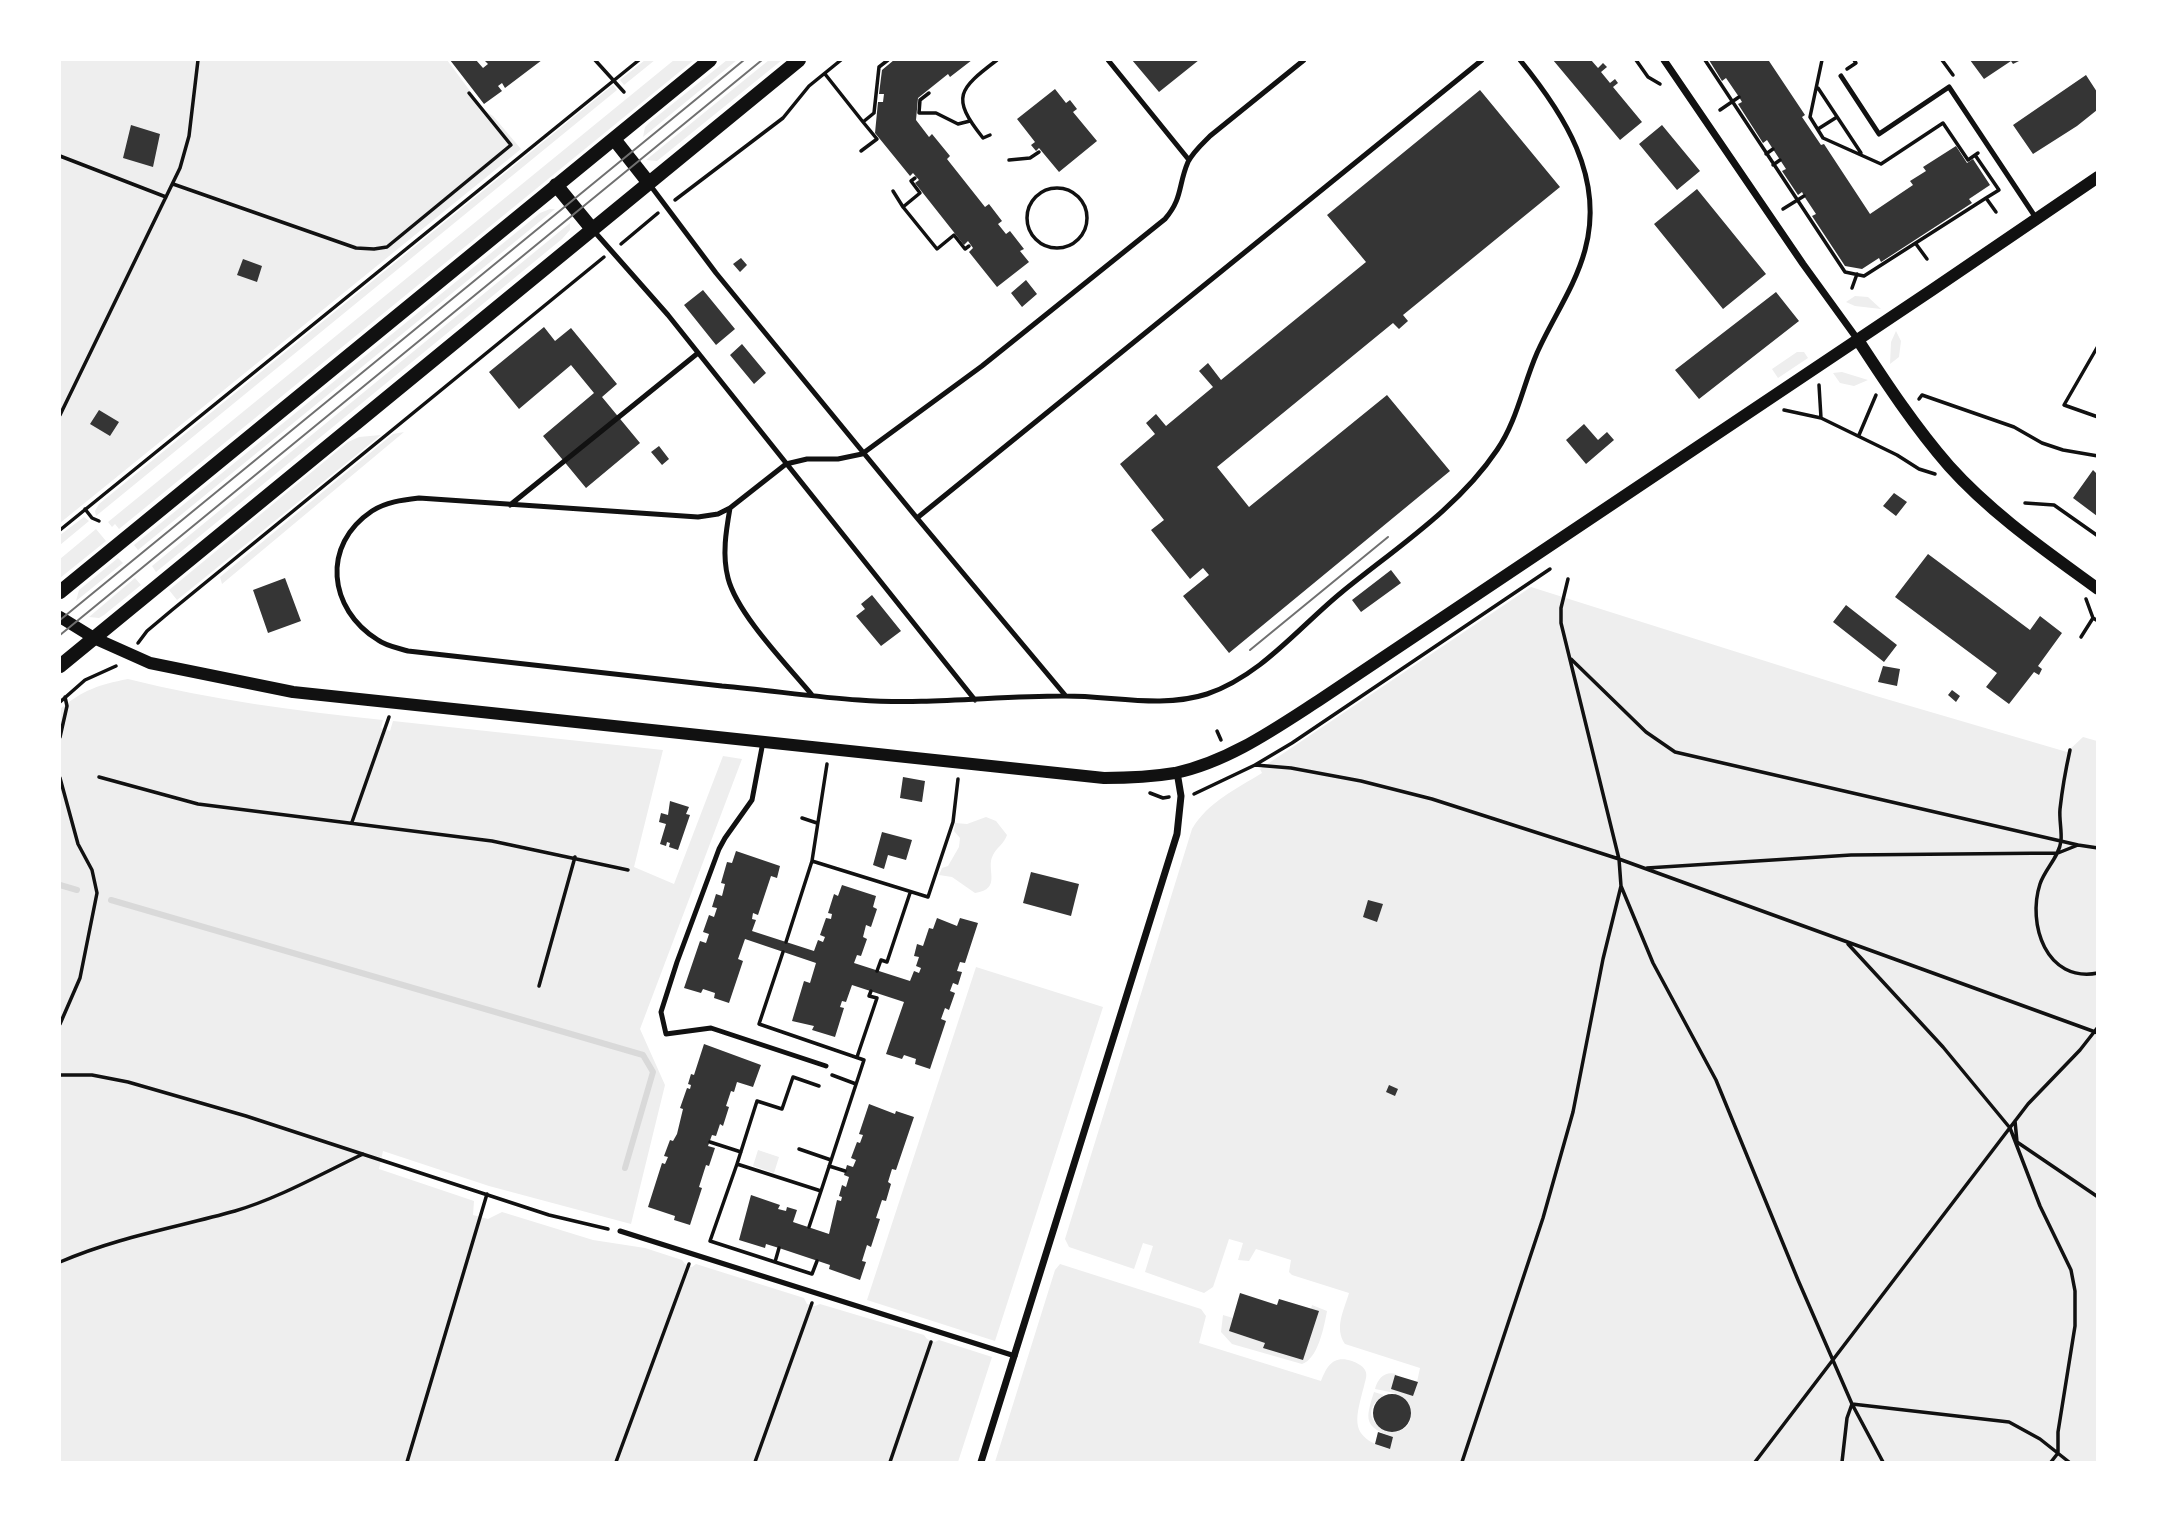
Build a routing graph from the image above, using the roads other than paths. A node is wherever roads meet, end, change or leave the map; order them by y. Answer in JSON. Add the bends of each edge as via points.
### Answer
{"nodes":[{"id":1,"x":710,"y":60,"type":"edge"},
{"id":2,"x":799,"y":60,"type":"edge"},
{"id":3,"x":1108,"y":60,"type":"edge"},
{"id":4,"x":1304,"y":60,"type":"edge"},
{"id":5,"x":1482,"y":60,"type":"edge"},
{"id":6,"x":1520,"y":60,"type":"edge"},
{"id":7,"x":1664,"y":60,"type":"edge"},
{"id":8,"x":1841,"y":76,"type":"dead end"},
{"id":9,"x":614,"y":139,"type":"junction"},
{"id":10,"x":1189,"y":160,"type":"junction"},
{"id":11,"x":2098,"y":177,"type":"edge"},
{"id":12,"x":648,"y":182,"type":"junction"},
{"id":13,"x":556,"y":186,"type":"junction"},
{"id":14,"x":2036,"y":218,"type":"junction"},
{"id":15,"x":592,"y":229,"type":"junction"},
{"id":16,"x":1858,"y":340,"type":"junction"},
{"id":17,"x":698,"y":353,"type":"junction"},
{"id":18,"x":862,"y":454,"type":"junction"},
{"id":19,"x":786,"y":464,"type":"junction"},
{"id":20,"x":510,"y":505,"type":"junction"},
{"id":21,"x":730,"y":508,"type":"junction"},
{"id":22,"x":917,"y":519,"type":"junction"},
{"id":23,"x":2098,"y":589,"type":"edge"},
{"id":24,"x":60,"y":592,"type":"edge"},
{"id":25,"x":60,"y":617,"type":"edge"},
{"id":26,"x":93,"y":638,"type":"junction"},
{"id":27,"x":60,"y":666,"type":"edge"},
{"id":28,"x":812,"y":695,"type":"junction"},
{"id":29,"x":1065,"y":695,"type":"junction"},
{"id":30,"x":975,"y":700,"type":"junction"},
{"id":31,"x":763,"y":741,"type":"junction"},
{"id":32,"x":1177,"y":772,"type":"junction"},
{"id":33,"x":825,"y":1069,"type":"road end"},
{"id":34,"x":620,"y":1231,"type":"road end"},
{"id":35,"x":1015,"y":1356,"type":"junction"},
{"id":36,"x":981,"y":1462,"type":"edge"}],
"edges":[{"from":1,"to":9,"type":"main road"},
{"from":2,"to":12,"type":"main road"},
{"from":3,"to":10,"type":"lane"},
{"from":4,"to":10,"type":"lane","via":[[1210,136]]},
{"from":5,"to":22,"type":"lane"},
{"from":6,"to":29,"type":"lane","via":[[1574,139],[1587,176],[1590,214],[1585,250],[1571,285],[1536,356],[1513,419],[1480,474],[1276,650],[1231,683],[1180,699]]},
{"from":7,"to":16,"type":"street"},
{"from":8,"to":14,"type":"lane","via":[[1879,134],[1950,88]]},
{"from":9,"to":12,"type":"main road"},
{"from":9,"to":13,"type":"main road"},
{"from":10,"to":18,"type":"lane","via":[[1181,195],[1165,219],[982,366]]},
{"from":11,"to":14,"type":"street"},
{"from":12,"to":15,"type":"main road"},
{"from":12,"to":18,"type":"lane"},
{"from":13,"to":15,"type":"main road"},
{"from":13,"to":24,"type":"main road"},
{"from":14,"to":16,"type":"street"},
{"from":15,"to":17,"type":"lane"},
{"from":15,"to":26,"type":"main road"},
{"from":16,"to":23,"type":"street","via":[[1949,466],[1986,503]]},
{"from":16,"to":32,"type":"street","via":[[1321,699],[1262,736]]},
{"from":17,"to":19,"type":"lane"},
{"from":17,"to":20,"type":"lane"},
{"from":18,"to":19,"type":"lane"},
{"from":18,"to":22,"type":"lane"},
{"from":19,"to":21,"type":"lane"},
{"from":19,"to":30,"type":"lane"},
{"from":20,"to":21,"type":"lane","via":[[678,517],[718,514]]},
{"from":20,"to":28,"type":"lane","via":[[419,498],[373,510],[344,540],[337,562],[343,605],[358,626],[380,642],[408,651]]},
{"from":21,"to":28,"type":"lane","via":[[725,556],[728,579],[750,619]]},
{"from":22,"to":29,"type":"lane"},
{"from":25,"to":26,"type":"street"},
{"from":26,"to":27,"type":"main road"},
{"from":26,"to":31,"type":"street","via":[[176,670],[293,692]]},
{"from":28,"to":30,"type":"lane","via":[[863,701]]},
{"from":29,"to":30,"type":"lane"},
{"from":31,"to":32,"type":"street","via":[[1104,778]]},
{"from":31,"to":33,"type":"lane","via":[[752,800],[719,849],[661,1012],[666,1034],[711,1028]]},
{"from":32,"to":35,"type":"street","via":[[1181,796],[1177,834]]},
{"from":34,"to":35,"type":"lane"},
{"from":35,"to":36,"type":"street"}]}
